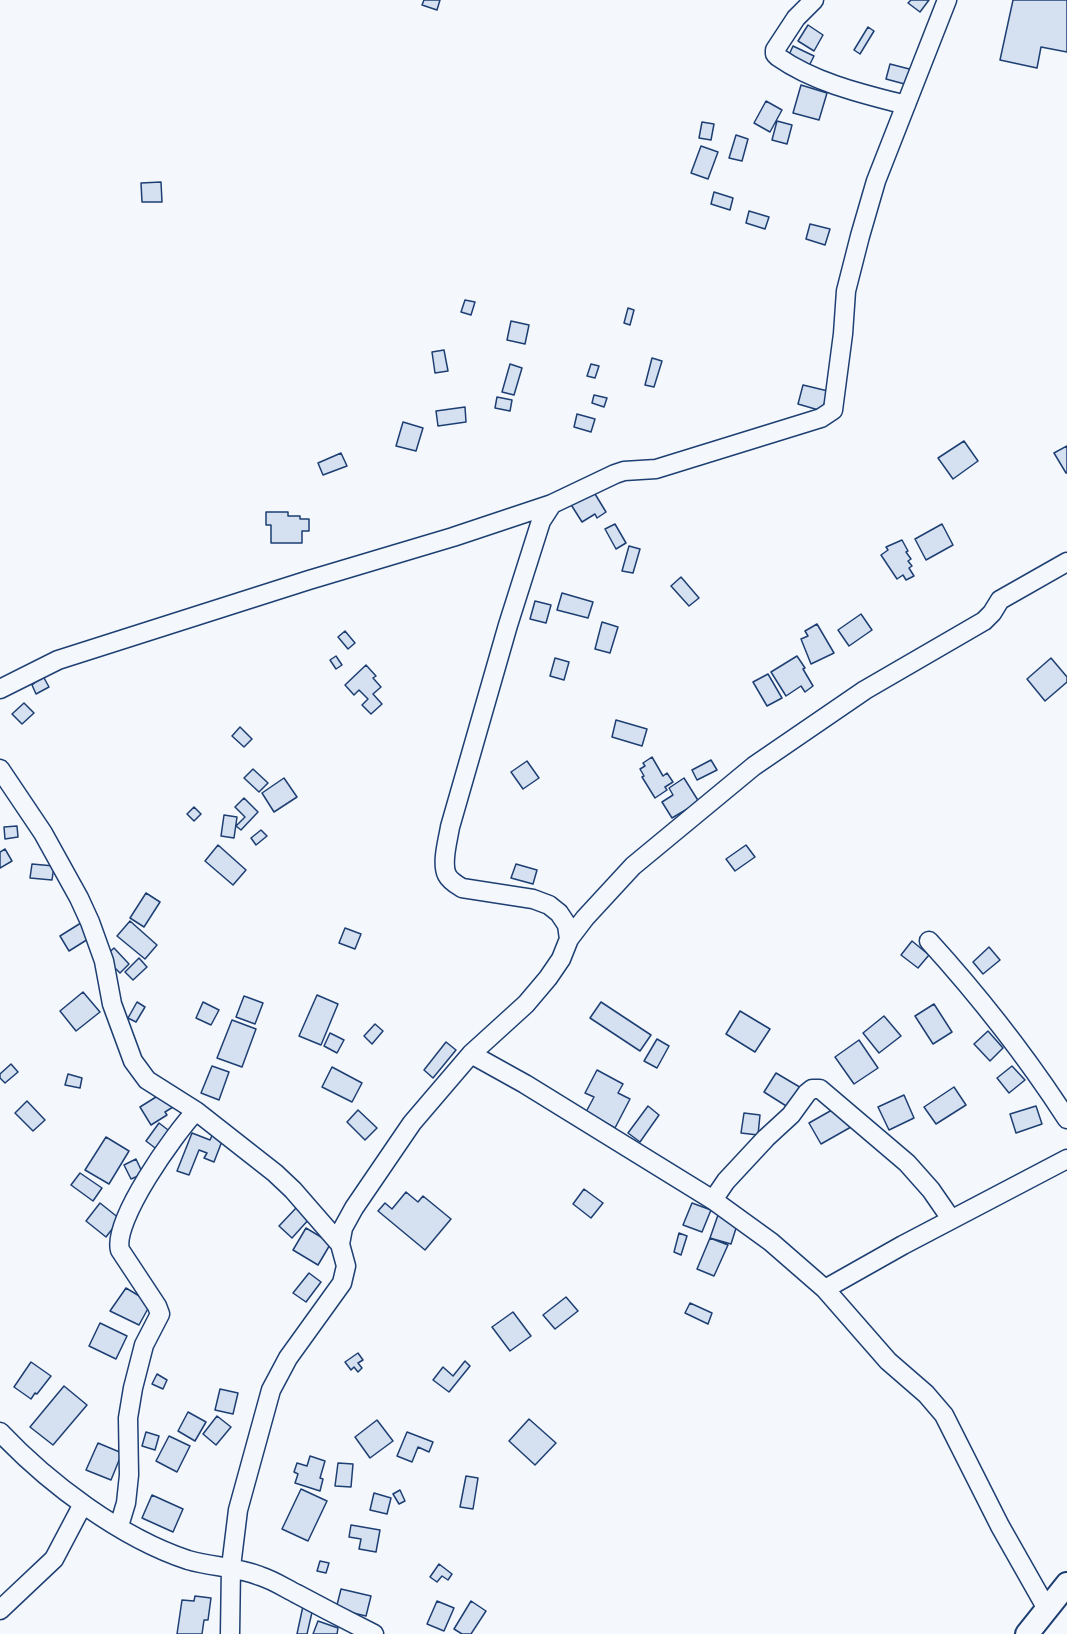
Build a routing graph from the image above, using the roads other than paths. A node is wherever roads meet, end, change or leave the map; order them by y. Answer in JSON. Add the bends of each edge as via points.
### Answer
{"nodes":[{"id":1,"x":813,"y":0,"type":"edge"},
{"id":2,"x":947,"y":0,"type":"edge"},
{"id":3,"x":906,"y":105,"type":"junction"},
{"id":4,"x":552,"y":504,"type":"junction"},
{"id":5,"x":1067,"y":562,"type":"edge"},
{"id":6,"x":0,"y":689,"type":"edge"},
{"id":7,"x":0,"y":769,"type":"edge"},
{"id":8,"x":569,"y":939,"type":"junction"},
{"id":9,"x":930,"y":941,"type":"dead end"},
{"id":10,"x":471,"y":1054,"type":"junction"},
{"id":11,"x":196,"y":1111,"type":"junction"},
{"id":12,"x":1067,"y":1119,"type":"edge"},
{"id":13,"x":1067,"y":1159,"type":"edge"},
{"id":14,"x":713,"y":1200,"type":"junction"},
{"id":15,"x":951,"y":1219,"type":"junction"},
{"id":16,"x":340,"y":1244,"type":"junction"},
{"id":17,"x":825,"y":1289,"type":"junction"},
{"id":18,"x":0,"y":1432,"type":"edge"},
{"id":19,"x":83,"y":1504,"type":"junction"},
{"id":20,"x":119,"y":1526,"type":"junction"},
{"id":21,"x":231,"y":1567,"type":"junction"},
{"id":22,"x":1067,"y":1584,"type":"edge"},
{"id":23,"x":1047,"y":1608,"type":"junction"},
{"id":24,"x":0,"y":1610,"type":"edge"},
{"id":25,"x":230,"y":1634,"type":"edge"},
{"id":26,"x":375,"y":1634,"type":"edge"},
{"id":27,"x":1027,"y":1634,"type":"edge"}],
"edges":[{"from":1,"to":3,"type":"street","via":[[796,18],[775,54],[819,78]]},
{"from":2,"to":3,"type":"street"},
{"from":3,"to":4,"type":"street","via":[[876,181],[846,291],[833,410],[821,418],[656,470],[615,474]]},
{"from":4,"to":6,"type":"street","via":[[58,660]]},
{"from":4,"to":8,"type":"street","via":[[541,521],[508,625],[450,827],[445,861],[446,874],[462,888],[549,904],[567,925]]},
{"from":5,"to":8,"type":"street","via":[[1000,600],[984,621],[865,690],[754,766],[633,866]]},
{"from":7,"to":11,"type":"street","via":[[43,833],[90,922],[104,961],[111,1004],[133,1061],[147,1080]]},
{"from":8,"to":10,"type":"street","via":[[561,959],[526,1004]]},
{"from":9,"to":12,"type":"street","via":[[1037,1074]]},
{"from":10,"to":14,"type":"street"},
{"from":10,"to":16,"type":"street","via":[[412,1123],[354,1208],[343,1228]]},
{"from":11,"to":16,"type":"street","via":[[293,1190]]},
{"from":11,"to":20,"type":"street","via":[[132,1202],[119,1234],[118,1243],[126,1261],[160,1314],[144,1345],[133,1388],[128,1418],[129,1475]]},
{"from":13,"to":15,"type":"street"},
{"from":14,"to":15,"type":"street","via":[[807,1093],[820,1089],[907,1163]]},
{"from":14,"to":17,"type":"street","via":[[771,1242]]},
{"from":15,"to":17,"type":"street"},
{"from":16,"to":21,"type":"street","via":[[346,1266],[342,1283],[288,1358],[271,1390],[238,1510]]},
{"from":17,"to":23,"type":"street","via":[[888,1361],[945,1415],[1000,1526]]},
{"from":18,"to":19,"type":"street"},
{"from":19,"to":20,"type":"street"},
{"from":19,"to":24,"type":"street","via":[[54,1559]]},
{"from":20,"to":21,"type":"street","via":[[189,1560]]},
{"from":21,"to":25,"type":"street"},
{"from":21,"to":26,"type":"street","via":[[261,1576]]},
{"from":22,"to":23,"type":"main road"},
{"from":23,"to":27,"type":"main road"}]}
